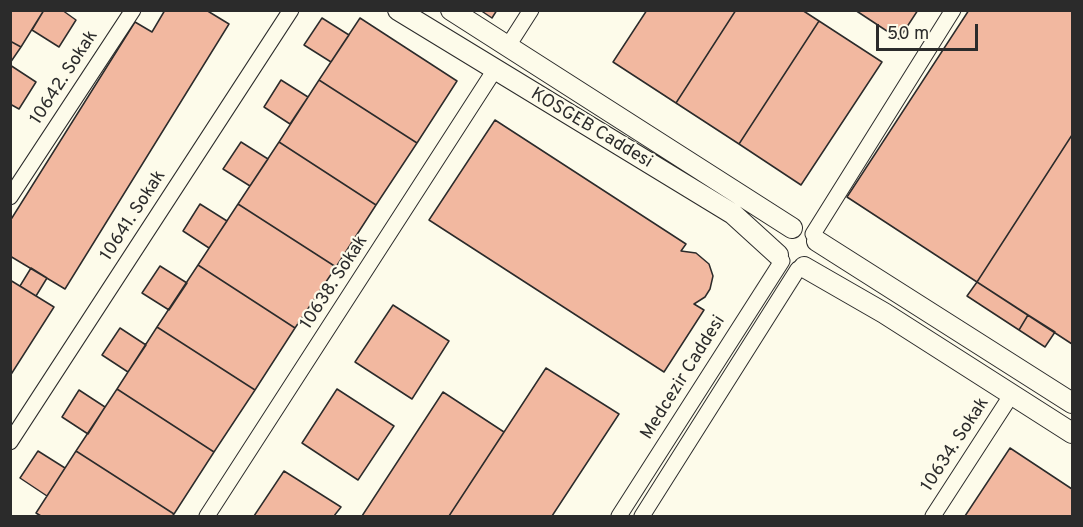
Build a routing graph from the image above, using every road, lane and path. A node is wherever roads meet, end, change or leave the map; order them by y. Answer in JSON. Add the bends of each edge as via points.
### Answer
{"nodes":[{"id":1,"x":133,"y":10,"type":"edge"},
{"id":2,"x":291,"y":10,"type":"edge"},
{"id":3,"x":398,"y":10,"type":"edge"},
{"id":4,"x":451,"y":10,"type":"edge"},
{"id":5,"x":531,"y":10,"type":"edge"},
{"id":6,"x":953,"y":10,"type":"edge"},
{"id":7,"x":508,"y":46,"type":"junction"},
{"id":8,"x":494,"y":70,"type":"junction"},
{"id":9,"x":10,"y":197,"type":"edge"},
{"id":10,"x":792,"y":228,"type":"junction"},
{"id":11,"x":815,"y":238,"type":"junction"},
{"id":12,"x":791,"y":263,"type":"junction"},
{"id":13,"x":1012,"y":394,"type":"junction"},
{"id":14,"x":1072,"y":403,"type":"edge"},
{"id":15,"x":1072,"y":433,"type":"edge"},
{"id":16,"x":10,"y":442,"type":"edge"},
{"id":17,"x":207,"y":516,"type":"edge"},
{"id":18,"x":619,"y":516,"type":"edge"},
{"id":19,"x":642,"y":516,"type":"edge"},
{"id":20,"x":933,"y":516,"type":"edge"}],
"edges":[{"from":1,"to":9,"type":"street","name":"10642. Sokak"},
{"from":2,"to":16,"type":"street","name":"10641. Sokak"},
{"from":3,"to":8,"type":"main road","name":"KOSGEB Caddesi"},
{"from":4,"to":7,"type":"main road","name":"KOSGEB Caddesi"},
{"from":5,"to":7,"type":"street"},
{"from":6,"to":11,"type":"street"},
{"from":7,"to":10,"type":"main road","name":"KOSGEB Caddesi"},
{"from":8,"to":12,"type":"main road","name":"KOSGEB Caddesi","via":[[733,214]]},
{"from":8,"to":17,"type":"street","name":"10638. Sokak"},
{"from":10,"to":11,"type":"main road","via":[[803,228]]},
{"from":10,"to":12,"type":"main road","via":[[781,236],[777,248]]},
{"from":11,"to":12,"type":"main road","via":[[817,254],[810,264]]},
{"from":11,"to":14,"type":"main road"},
{"from":12,"to":13,"type":"main road","name":"KOSGEB Caddesi","via":[[884,313]]},
{"from":12,"to":18,"type":"street","name":"Medcezir Caddesi"},
{"from":12,"to":19,"type":"street"},
{"from":13,"to":15,"type":"main road","name":"KOSGEB Caddesi"},
{"from":13,"to":20,"type":"street","name":"10634. Sokak"}]}
